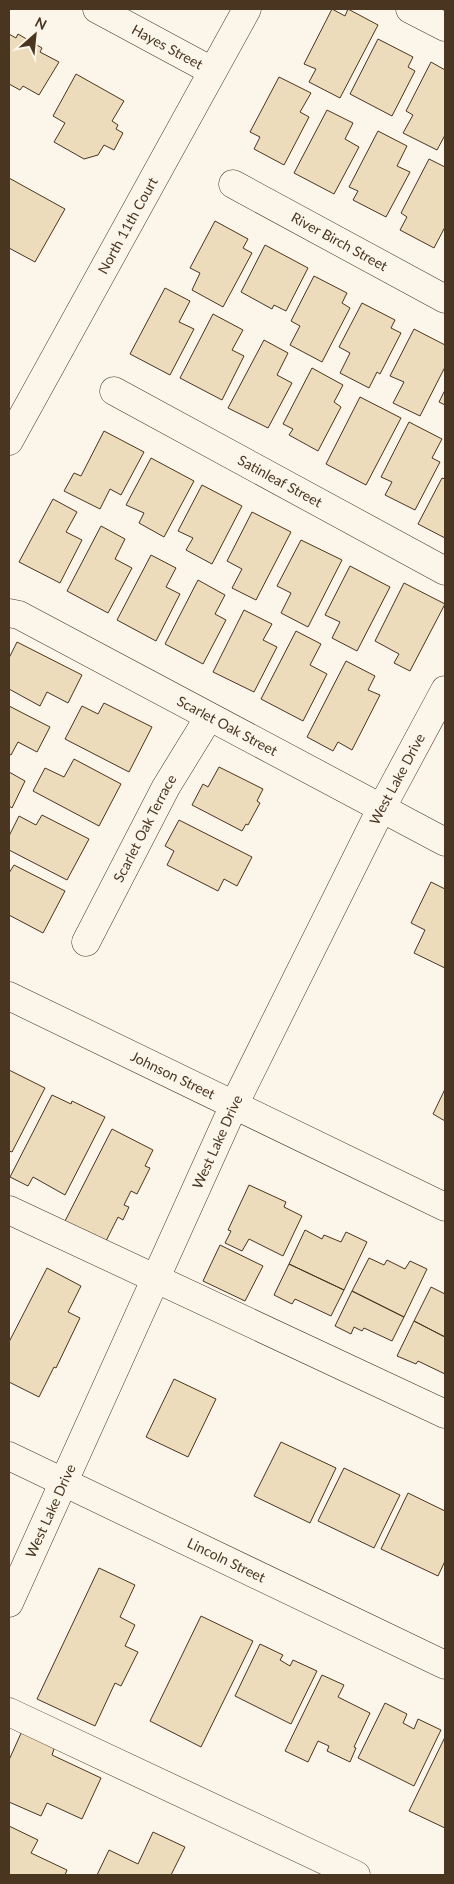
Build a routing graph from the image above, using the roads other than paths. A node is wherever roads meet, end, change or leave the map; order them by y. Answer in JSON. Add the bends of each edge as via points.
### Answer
{"nodes":[{"id":1,"x":97,"y":9,"type":"edge"},
{"id":2,"x":247,"y":9,"type":"edge"},
{"id":3,"x":410,"y":9,"type":"edge"},
{"id":4,"x":445,"y":27,"type":"edge"},
{"id":5,"x":212,"y":71,"type":"junction"},
{"id":6,"x":233,"y":184,"type":"dead end"},
{"id":7,"x":445,"y":299,"type":"edge"},
{"id":8,"x":114,"y":391,"type":"dead end"},
{"id":9,"x":9,"y":441,"type":"edge"},
{"id":10,"x":445,"y":571,"type":"edge"},
{"id":11,"x":9,"y":613,"type":"edge"},
{"id":12,"x":445,"y":690,"type":"edge"},
{"id":13,"x":209,"y":717,"type":"junction"},
{"id":14,"x":381,"y":809,"type":"junction"},
{"id":15,"x":445,"y":842,"type":"edge"},
{"id":16,"x":86,"y":942,"type":"dead end"},
{"id":17,"x":9,"y":996,"type":"edge"},
{"id":18,"x":234,"y":1104,"type":"junction"},
{"id":19,"x":445,"y":1207,"type":"edge"},
{"id":20,"x":9,"y":1210,"type":"edge"},
{"id":21,"x":156,"y":1279,"type":"junction"},
{"id":22,"x":445,"y":1414,"type":"edge"},
{"id":23,"x":9,"y":1456,"type":"edge"},
{"id":24,"x":65,"y":1483,"type":"junction"},
{"id":25,"x":9,"y":1603,"type":"edge"},
{"id":26,"x":445,"y":1665,"type":"edge"},
{"id":27,"x":9,"y":1712,"type":"edge"},
{"id":28,"x":356,"y":1875,"type":"edge"}],
"edges":[{"from":1,"to":5,"type":"street","name":"Hayes Street"},
{"from":2,"to":5,"type":"street","name":"North 11th Court"},
{"from":3,"to":4,"type":"street"},
{"from":5,"to":9,"type":"street","name":"North 11th Court"},
{"from":6,"to":7,"type":"street","name":"River Birch Street"},
{"from":8,"to":10,"type":"street","name":"Satinleaf Street"},
{"from":11,"to":13,"type":"street","name":"Scarlet Oak Street","via":[[19,615]]},
{"from":12,"to":14,"type":"street","name":"West Lake Drive"},
{"from":13,"to":14,"type":"street","name":"Scarlet Oak Street"},
{"from":13,"to":16,"type":"street","name":"Scarlet Oak Terrace","via":[[166,787]]},
{"from":14,"to":15,"type":"street","name":"Scarlet Oak Street"},
{"from":14,"to":18,"type":"street","name":"West Lake Drive"},
{"from":17,"to":18,"type":"street","name":"Johnson Street"},
{"from":18,"to":19,"type":"street","name":"Johnson Street"},
{"from":18,"to":21,"type":"street","name":"West Lake Drive"},
{"from":20,"to":21,"type":"street"},
{"from":21,"to":22,"type":"street"},
{"from":21,"to":24,"type":"street","name":"West Lake Drive"},
{"from":23,"to":24,"type":"street","name":"Lincoln Street"},
{"from":24,"to":25,"type":"street","name":"West Lake Drive"},
{"from":24,"to":26,"type":"street","name":"Lincoln Street"},
{"from":27,"to":28,"type":"street"}]}
